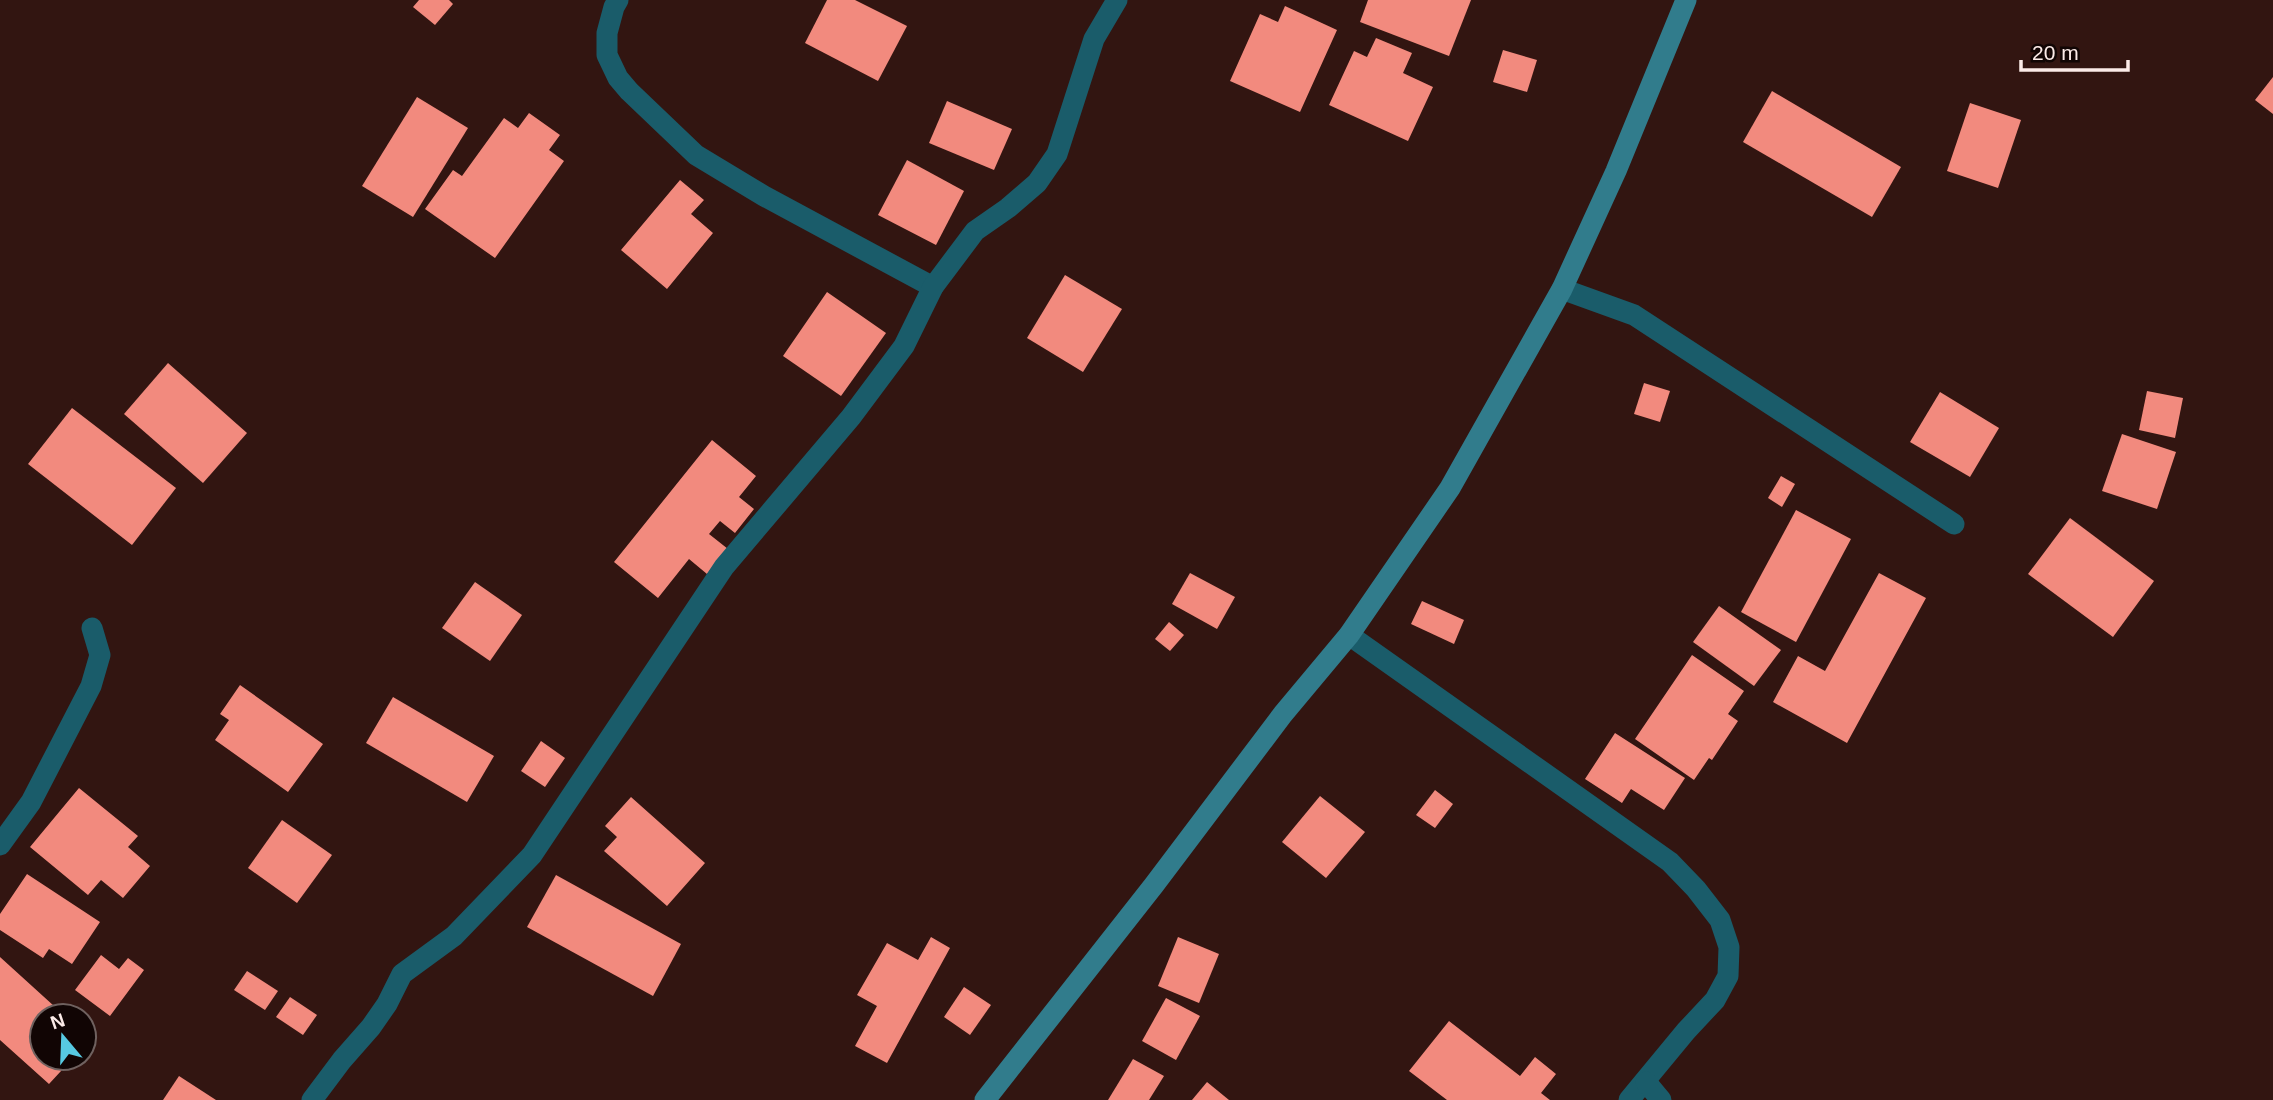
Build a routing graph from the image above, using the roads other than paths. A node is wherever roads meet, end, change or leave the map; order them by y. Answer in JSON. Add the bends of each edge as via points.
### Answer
{"nodes":[{"id":1,"x":618,"y":0,"type":"edge"},
{"id":2,"x":1117,"y":0,"type":"edge"},
{"id":3,"x":1686,"y":0,"type":"edge"},
{"id":4,"x":933,"y":287,"type":"junction"},
{"id":5,"x":1562,"y":289,"type":"junction"},
{"id":6,"x":1954,"y":524,"type":"dead end"},
{"id":7,"x":92,"y":628,"type":"dead end"},
{"id":8,"x":1349,"y":635,"type":"junction"},
{"id":9,"x":0,"y":845,"type":"edge"},
{"id":10,"x":1646,"y":1082,"type":"junction"},
{"id":11,"x":312,"y":1100,"type":"edge"},
{"id":12,"x":985,"y":1100,"type":"edge"},
{"id":13,"x":1629,"y":1100,"type":"edge"},
{"id":14,"x":1661,"y":1100,"type":"edge"}],
"edges":[{"from":1,"to":4,"type":"street","via":[[607,33],[607,55],[618,78],[696,155]]},
{"from":2,"to":4,"type":"street","via":[[1094,39],[1057,153],[1037,183],[975,231]]},
{"from":3,"to":5,"type":"main road"},
{"from":4,"to":11,"type":"street","via":[[904,346],[851,417],[724,567],[532,855],[454,936],[402,974],[371,1027]]},
{"from":5,"to":6,"type":"street","via":[[1634,315]]},
{"from":5,"to":8,"type":"main road","via":[[1450,488]]},
{"from":7,"to":9,"type":"street","via":[[100,655],[91,686],[31,802]]},
{"from":8,"to":10,"type":"street","via":[[1670,862],[1720,920],[1729,947],[1728,976],[1715,1000]]},
{"from":8,"to":12,"type":"main road"},
{"from":10,"to":13,"type":"street"},
{"from":10,"to":14,"type":"street"}]}
